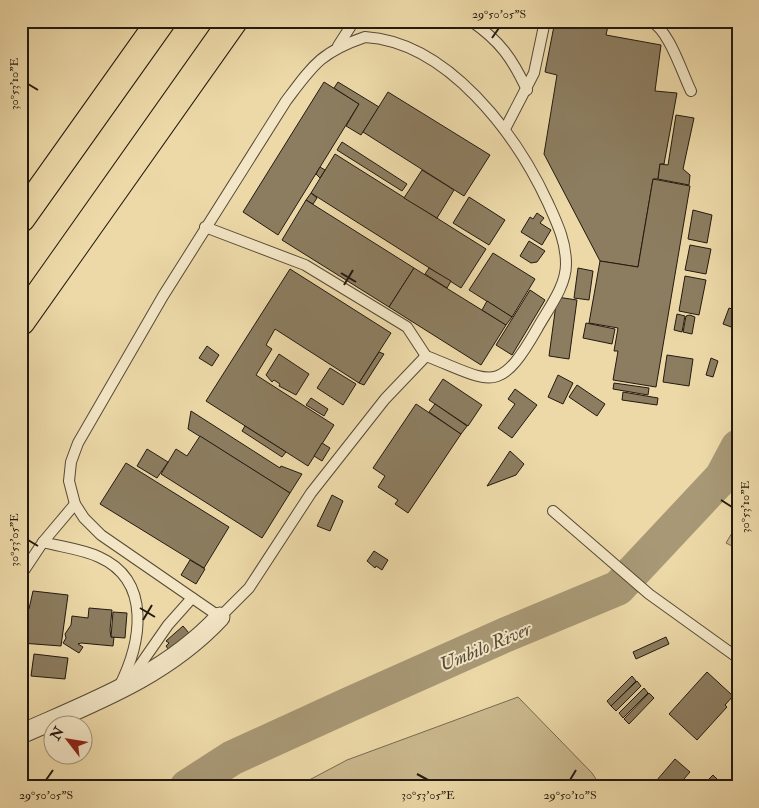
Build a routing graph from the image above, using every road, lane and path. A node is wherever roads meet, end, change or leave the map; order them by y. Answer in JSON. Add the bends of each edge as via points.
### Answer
{"nodes":[{"id":1,"x":161,"y":21,"type":"edge"},
{"id":2,"x":233,"y":21,"type":"edge"},
{"id":3,"x":354,"y":21,"type":"edge"},
{"id":4,"x":471,"y":21,"type":"edge"},
{"id":5,"x":545,"y":21,"type":"edge"},
{"id":6,"x":650,"y":21,"type":"edge"},
{"id":7,"x":338,"y":46,"type":"junction"},
{"id":8,"x":527,"y":90,"type":"junction"},
{"id":9,"x":691,"y":91,"type":"dead end"},
{"id":10,"x":505,"y":129,"type":"junction"},
{"id":11,"x":21,"y":218,"type":"edge"},
{"id":12,"x":205,"y":227,"type":"junction"},
{"id":13,"x":21,"y":321,"type":"edge"},
{"id":14,"x":426,"y":356,"type":"junction"},
{"id":15,"x":75,"y":504,"type":"junction"},
{"id":16,"x":553,"y":511,"type":"dead end"},
{"id":17,"x":43,"y":542,"type":"junction"},
{"id":18,"x":21,"y":575,"type":"edge"},
{"id":19,"x":192,"y":598,"type":"junction"},
{"id":20,"x":220,"y":617,"type":"junction"},
{"id":21,"x":738,"y":658,"type":"edge"},
{"id":22,"x":120,"y":690,"type":"junction"},
{"id":23,"x":21,"y":734,"type":"edge"}],
"edges":[{"from":1,"to":11,"type":"highway"},
{"from":2,"to":13,"type":"highway"},
{"from":3,"to":7,"type":"lane"},
{"from":4,"to":8,"type":"lane","via":[[492,36],[510,57]]},
{"from":5,"to":8,"type":"lane"},
{"from":6,"to":9,"type":"lane","via":[[664,34]]},
{"from":7,"to":10,"type":"lane","via":[[365,37],[380,38],[416,51],[452,74]]},
{"from":7,"to":12,"type":"lane","via":[[306,73]]},
{"from":8,"to":10,"type":"lane"},
{"from":10,"to":14,"type":"lane","via":[[538,181],[562,233],[566,265],[562,287],[522,356],[509,371],[495,378],[481,377]]},
{"from":12,"to":14,"type":"lane","via":[[305,264],[407,327]]},
{"from":12,"to":15,"type":"lane","via":[[78,443],[69,481]]},
{"from":14,"to":20,"type":"lane","via":[[379,407],[311,493],[249,588]]},
{"from":15,"to":17,"type":"lane"},
{"from":15,"to":19,"type":"lane","via":[[101,535]]},
{"from":16,"to":21,"type":"lane","via":[[649,594]]},
{"from":17,"to":18,"type":"lane"},
{"from":17,"to":22,"type":"lane","via":[[100,557],[131,583],[136,596],[135,641]]},
{"from":19,"to":20,"type":"lane"},
{"from":19,"to":22,"type":"lane"},
{"from":20,"to":22,"type":"street","via":[[176,658]]},
{"from":22,"to":23,"type":"street"}]}
